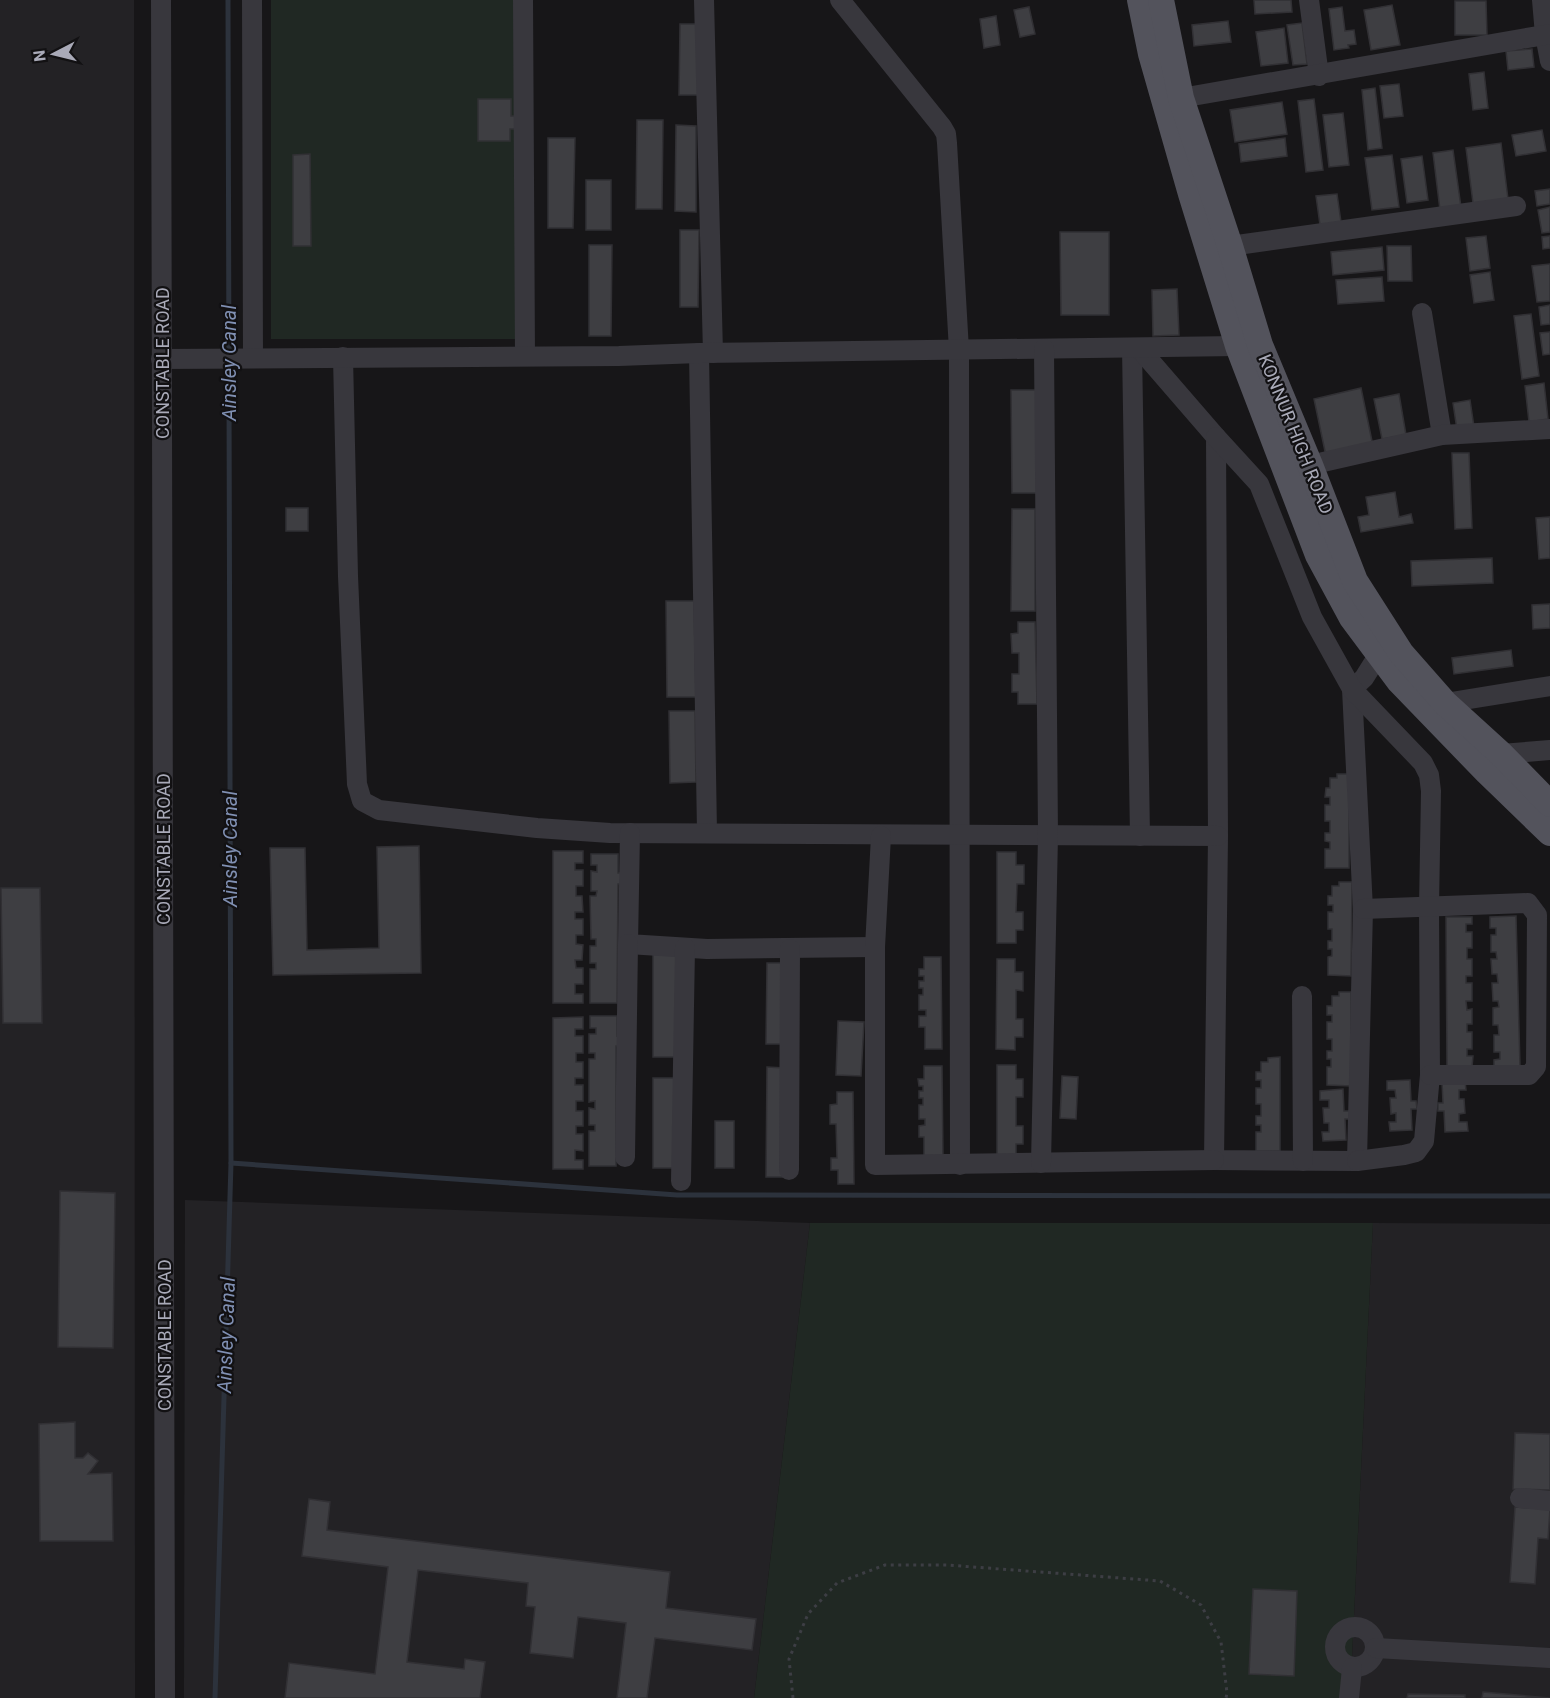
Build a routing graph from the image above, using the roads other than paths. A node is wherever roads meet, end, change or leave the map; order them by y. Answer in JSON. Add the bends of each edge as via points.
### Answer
{"nodes":[{"id":1,"x":161,"y":0,"type":"edge"},
{"id":2,"x":252,"y":0,"type":"edge"},
{"id":3,"x":523,"y":0,"type":"edge"},
{"id":4,"x":704,"y":0,"type":"edge"},
{"id":5,"x":840,"y":0,"type":"edge"},
{"id":6,"x":1140,"y":0,"type":"edge"},
{"id":7,"x":1161,"y":0,"type":"edge"},
{"id":8,"x":1309,"y":0,"type":"edge"},
{"id":9,"x":1542,"y":0,"type":"edge"},
{"id":10,"x":1547,"y":35,"type":"edge"},
{"id":11,"x":1550,"y":62,"type":"edge"},
{"id":12,"x":1318,"y":76,"type":"junction"},
{"id":13,"x":1181,"y":98,"type":"junction"},
{"id":14,"x":1516,"y":206,"type":"dead end"},
{"id":15,"x":1230,"y":246,"type":"junction"},
{"id":16,"x":1422,"y":313,"type":"dead end"},
{"id":17,"x":1239,"y":346,"type":"junction"},
{"id":18,"x":1136,"y":348,"type":"junction"},
{"id":19,"x":1044,"y":349,"type":"junction"},
{"id":20,"x":959,"y":350,"type":"junction"},
{"id":21,"x":706,"y":353,"type":"junction"},
{"id":22,"x":525,"y":356,"type":"junction"},
{"id":23,"x":344,"y":357,"type":"junction"},
{"id":24,"x":237,"y":358,"type":"junction"},
{"id":25,"x":162,"y":359,"type":"junction"},
{"id":26,"x":1550,"y":429,"type":"edge"},
{"id":27,"x":1442,"y":435,"type":"junction"},
{"id":28,"x":1216,"y":436,"type":"junction"},
{"id":29,"x":1310,"y":465,"type":"junction"},
{"id":30,"x":1379,"y":654,"type":"junction"},
{"id":31,"x":1550,"y":686,"type":"edge"},
{"id":32,"x":1352,"y":689,"type":"junction"},
{"id":33,"x":1445,"y":703,"type":"junction"},
{"id":34,"x":1550,"y":750,"type":"edge"},
{"id":35,"x":1501,"y":754,"type":"junction"},
{"id":36,"x":1550,"y":804,"type":"edge"},
{"id":37,"x":707,"y":832,"type":"junction"},
{"id":38,"x":630,"y":833,"type":"junction"},
{"id":39,"x":1550,"y":833,"type":"edge"},
{"id":40,"x":881,"y":836,"type":"junction"},
{"id":41,"x":958,"y":836,"type":"junction"},
{"id":42,"x":1048,"y":836,"type":"junction"},
{"id":43,"x":1140,"y":836,"type":"junction"},
{"id":44,"x":1218,"y":836,"type":"junction"},
{"id":45,"x":1429,"y":907,"type":"junction"},
{"id":46,"x":1364,"y":909,"type":"junction"},
{"id":47,"x":628,"y":944,"type":"junction"},
{"id":48,"x":874,"y":947,"type":"junction"},
{"id":49,"x":685,"y":948,"type":"junction"},
{"id":50,"x":790,"y":950,"type":"junction"},
{"id":51,"x":1302,"y":996,"type":"dead end"},
{"id":52,"x":1430,"y":1075,"type":"junction"},
{"id":53,"x":626,"y":1157,"type":"dead end"},
{"id":54,"x":1214,"y":1160,"type":"junction"},
{"id":55,"x":1303,"y":1161,"type":"junction"},
{"id":56,"x":1357,"y":1161,"type":"junction"},
{"id":57,"x":1041,"y":1163,"type":"junction"},
{"id":58,"x":960,"y":1165,"type":"junction"},
{"id":59,"x":789,"y":1170,"type":"dead end"},
{"id":60,"x":681,"y":1180,"type":"dead end"},
{"id":61,"x":1520,"y":1498,"type":"dead end"},
{"id":62,"x":1550,"y":1500,"type":"edge"},
{"id":63,"x":1376,"y":1648,"type":"junction"},
{"id":64,"x":1550,"y":1658,"type":"edge"},
{"id":65,"x":1352,"y":1668,"type":"junction"},
{"id":66,"x":165,"y":1698,"type":"edge"},
{"id":67,"x":1349,"y":1698,"type":"edge"}],
"edges":[{"from":1,"to":25,"type":"street","name":"CONSTABLE ROAD"},
{"from":2,"to":24,"type":"street"},
{"from":3,"to":22,"type":"street"},
{"from":4,"to":21,"type":"street"},
{"from":5,"to":20,"type":"street","via":[[946,134]]},
{"from":6,"to":17,"type":"main road","via":[[1185,173]]},
{"from":7,"to":13,"type":"main road","name":"KONNUR HIGH ROAD"},
{"from":8,"to":12,"type":"street"},
{"from":9,"to":10,"type":"street"},
{"from":10,"to":11,"type":"street"},
{"from":10,"to":12,"type":"street"},
{"from":12,"to":13,"type":"street"},
{"from":13,"to":15,"type":"main road","name":"KONNUR HIGH ROAD"},
{"from":14,"to":15,"type":"street"},
{"from":15,"to":29,"type":"main road","name":"KONNUR HIGH ROAD","via":[[1260,345]]},
{"from":16,"to":27,"type":"street"},
{"from":17,"to":18,"type":"street"},
{"from":17,"to":30,"type":"main road","via":[[1318,555],[1352,618]]},
{"from":18,"to":19,"type":"street"},
{"from":18,"to":28,"type":"street"},
{"from":18,"to":43,"type":"street"},
{"from":19,"to":20,"type":"street"},
{"from":19,"to":42,"type":"street"},
{"from":20,"to":21,"type":"street"},
{"from":20,"to":41,"type":"street"},
{"from":21,"to":22,"type":"street"},
{"from":21,"to":37,"type":"street"},
{"from":22,"to":23,"type":"street"},
{"from":23,"to":24,"type":"street"},
{"from":23,"to":38,"type":"street","via":[[357,784],[362,801],[379,810],[461,821]]},
{"from":24,"to":25,"type":"street"},
{"from":25,"to":66,"type":"street","name":"CONSTABLE ROAD"},
{"from":26,"to":27,"type":"street"},
{"from":27,"to":29,"type":"street"},
{"from":28,"to":32,"type":"street","via":[[1259,484],[1312,617]]},
{"from":28,"to":44,"type":"street"},
{"from":29,"to":33,"type":"main road","name":"KONNUR HIGH ROAD","via":[[1355,581],[1401,653]]},
{"from":30,"to":32,"type":"street"},
{"from":30,"to":39,"type":"main road","via":[[1399,681]]},
{"from":31,"to":33,"type":"street"},
{"from":32,"to":45,"type":"street","via":[[1423,763],[1429,775]]},
{"from":32,"to":46,"type":"street"},
{"from":33,"to":35,"type":"main road","name":"KONNUR HIGH ROAD"},
{"from":34,"to":35,"type":"street"},
{"from":35,"to":36,"type":"main road","name":"KONNUR HIGH ROAD"},
{"from":37,"to":38,"type":"street"},
{"from":37,"to":40,"type":"street"},
{"from":38,"to":47,"type":"street"},
{"from":40,"to":41,"type":"street"},
{"from":40,"to":48,"type":"street"},
{"from":41,"to":42,"type":"street"},
{"from":41,"to":58,"type":"street"},
{"from":42,"to":43,"type":"street"},
{"from":42,"to":57,"type":"street"},
{"from":43,"to":44,"type":"street"},
{"from":44,"to":54,"type":"street"},
{"from":45,"to":46,"type":"street"},
{"from":45,"to":52,"type":"street"},
{"from":45,"to":52,"type":"street","via":[[1528,903],[1537,915],[1536,1067],[1529,1075]]},
{"from":46,"to":56,"type":"street"},
{"from":47,"to":49,"type":"street"},
{"from":47,"to":53,"type":"street"},
{"from":48,"to":50,"type":"street"},
{"from":48,"to":58,"type":"street","via":[[875,1165]]},
{"from":49,"to":50,"type":"street"},
{"from":49,"to":60,"type":"street"},
{"from":50,"to":59,"type":"street"},
{"from":51,"to":55,"type":"street"},
{"from":52,"to":56,"type":"street","via":[[1424,1141],[1416,1152]]},
{"from":54,"to":55,"type":"street"},
{"from":54,"to":57,"type":"street"},
{"from":55,"to":56,"type":"street"},
{"from":57,"to":58,"type":"street"},
{"from":61,"to":62,"type":"street"},
{"from":63,"to":64,"type":"street"},
{"from":63,"to":65,"type":"street","via":[[1370,1661]]},
{"from":63,"to":65,"type":"street","via":[[1367,1630],[1354,1626],[1342,1631],[1335,1642],[1336,1656]]},
{"from":65,"to":67,"type":"street"}]}
